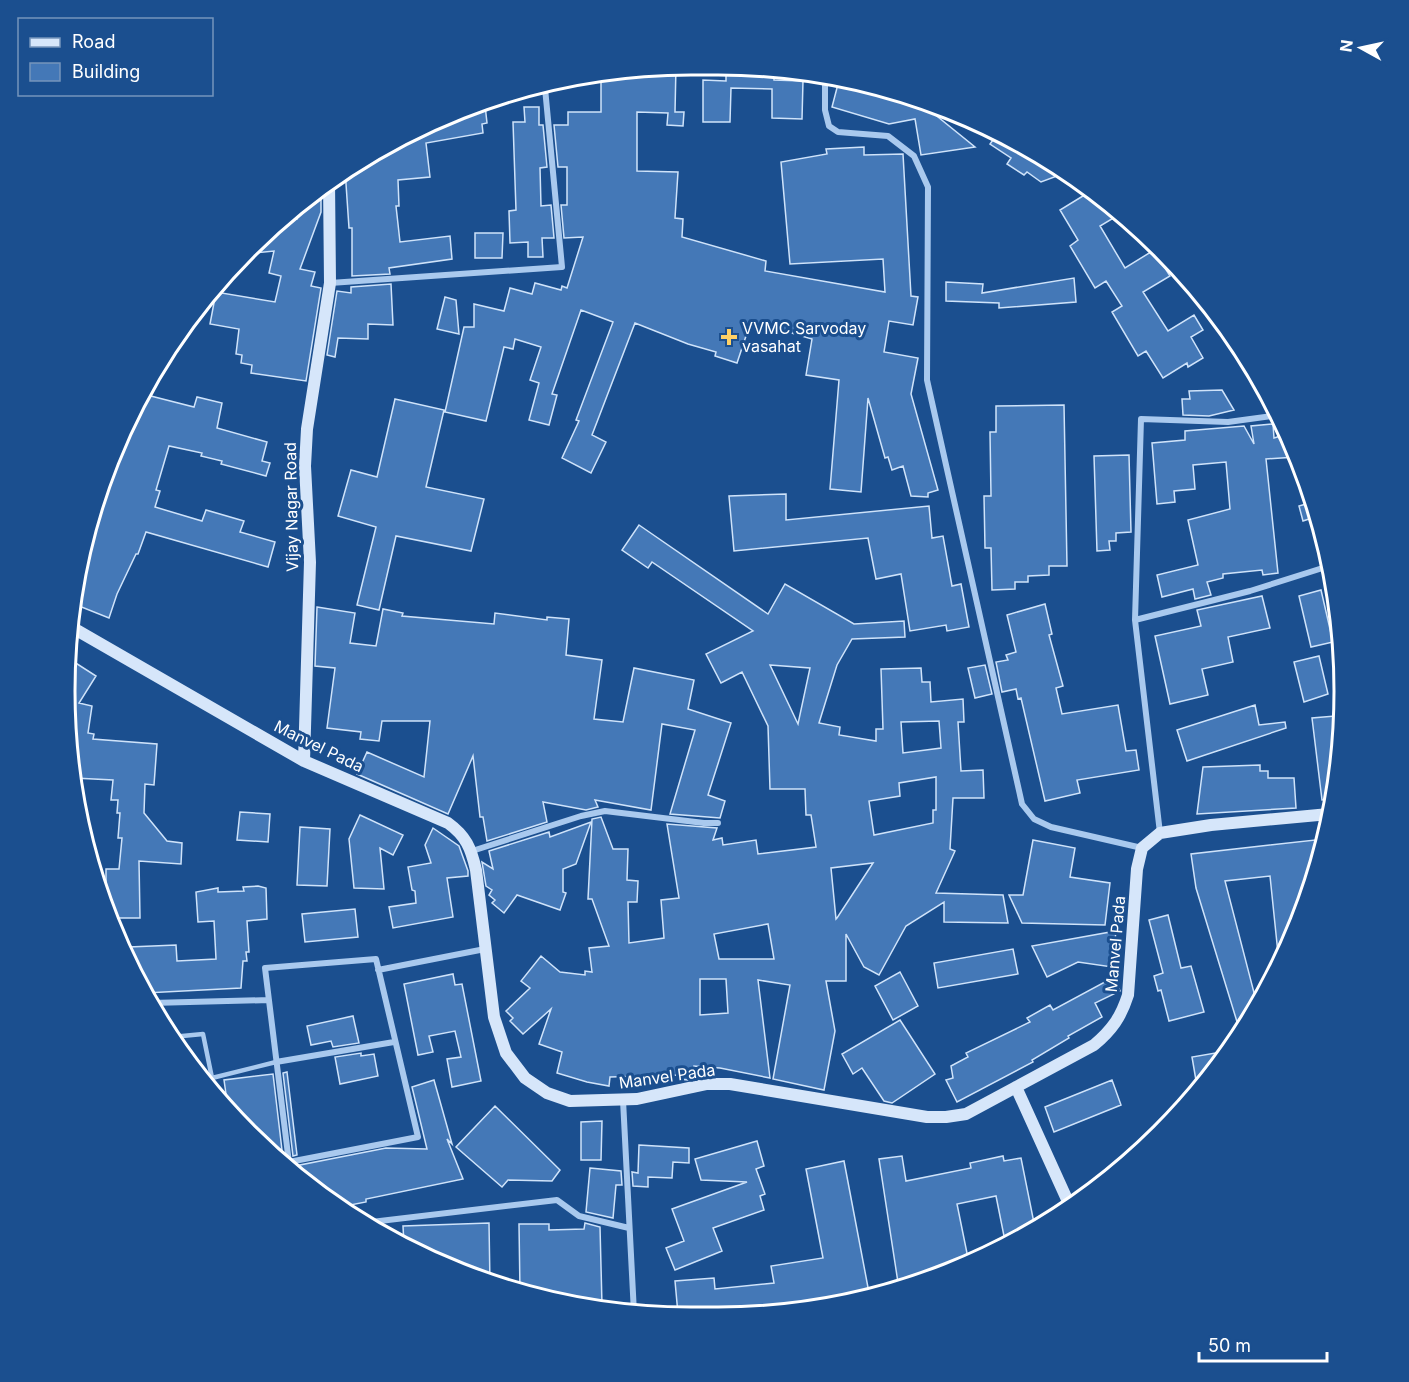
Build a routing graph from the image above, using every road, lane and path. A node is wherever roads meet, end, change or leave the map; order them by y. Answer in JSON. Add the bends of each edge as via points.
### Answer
{"nodes":[{"id":1,"x":825,"y":85,"type":"edge"},
{"id":2,"x":546,"y":93,"type":"edge"},
{"id":3,"x":329,"y":193,"type":"edge"},
{"id":4,"x":330,"y":283,"type":"junction"},
{"id":5,"x":1269,"y":417,"type":"edge"},
{"id":6,"x":1321,"y":568,"type":"edge"},
{"id":7,"x":1135,"y":620,"type":"junction"},
{"id":8,"x":78,"y":631,"type":"edge"},
{"id":9,"x":304,"y":761,"type":"junction"},
{"id":10,"x":1321,"y":815,"type":"edge"},
{"id":11,"x":718,"y":823,"type":"dead end"},
{"id":12,"x":1160,"y":833,"type":"junction"},
{"id":13,"x":1142,"y":848,"type":"junction"},
{"id":14,"x":472,"y":851,"type":"junction"},
{"id":15,"x":485,"y":949,"type":"junction"},
{"id":16,"x":378,"y":970,"type":"junction"},
{"id":17,"x":269,"y":1000,"type":"junction"},
{"id":18,"x":161,"y":1004,"type":"edge"},
{"id":19,"x":181,"y":1036,"type":"edge"},
{"id":20,"x":394,"y":1042,"type":"junction"},
{"id":21,"x":276,"y":1062,"type":"junction"},
{"id":22,"x":212,"y":1078,"type":"joint"},
{"id":23,"x":1016,"y":1087,"type":"junction"},
{"id":24,"x":623,"y":1100,"type":"junction"},
{"id":25,"x":288,"y":1157,"type":"edge"},
{"id":26,"x":293,"y":1160,"type":"edge"},
{"id":27,"x":1067,"y":1198,"type":"edge"},
{"id":28,"x":378,"y":1221,"type":"edge"},
{"id":29,"x":629,"y":1228,"type":"junction"},
{"id":30,"x":633,"y":1304,"type":"edge"}],
"edges":[{"from":1,"to":13,"type":"street","via":[[829,126],[838,132],[888,136],[914,156],[928,187],[927,380],[1022,804],[1034,819],[1051,827]]},
{"from":2,"to":4,"type":"street","via":[[562,267]]},
{"from":3,"to":4,"type":"main road","name":"Vijay Nagar Road"},
{"from":4,"to":9,"type":"main road","name":"Vijay Nagar Road","via":[[305,457],[310,562]]},
{"from":5,"to":7,"type":"street","via":[[1228,422],[1141,419]]},
{"from":6,"to":7,"type":"street"},
{"from":7,"to":12,"type":"street"},
{"from":8,"to":9,"type":"main road","name":"Manvel Pada"},
{"from":9,"to":14,"type":"main road","name":"Manvel Pada","via":[[448,823],[463,834]]},
{"from":10,"to":12,"type":"main road"},
{"from":11,"to":14,"type":"street","via":[[605,811]]},
{"from":12,"to":13,"type":"main road"},
{"from":13,"to":23,"type":"main road","name":"Manvel Pada","via":[[1128,995],[1122,1013],[1112,1030],[1095,1046]]},
{"from":14,"to":15,"type":"main road","name":"Manvel Pada"},
{"from":15,"to":16,"type":"street"},
{"from":15,"to":24,"type":"main road","name":"Manvel Pada","via":[[494,1017],[506,1053],[525,1078],[547,1093],[570,1101]]},
{"from":16,"to":17,"type":"street","via":[[376,959],[265,968]]},
{"from":16,"to":20,"type":"street"},
{"from":17,"to":18,"type":"street"},
{"from":17,"to":21,"type":"street"},
{"from":19,"to":22,"type":"lane","via":[[203,1034]]},
{"from":20,"to":21,"type":"street"},
{"from":20,"to":26,"type":"street","via":[[418,1137]]},
{"from":21,"to":22,"type":"lane"},
{"from":21,"to":25,"type":"street"},
{"from":23,"to":24,"type":"main road","name":"Manvel Pada","via":[[966,1114],[946,1117],[729,1084],[706,1084]]},
{"from":23,"to":27,"type":"main road"},
{"from":24,"to":29,"type":"street"},
{"from":28,"to":29,"type":"street","via":[[557,1200],[579,1216]]},
{"from":29,"to":30,"type":"street"}]}
